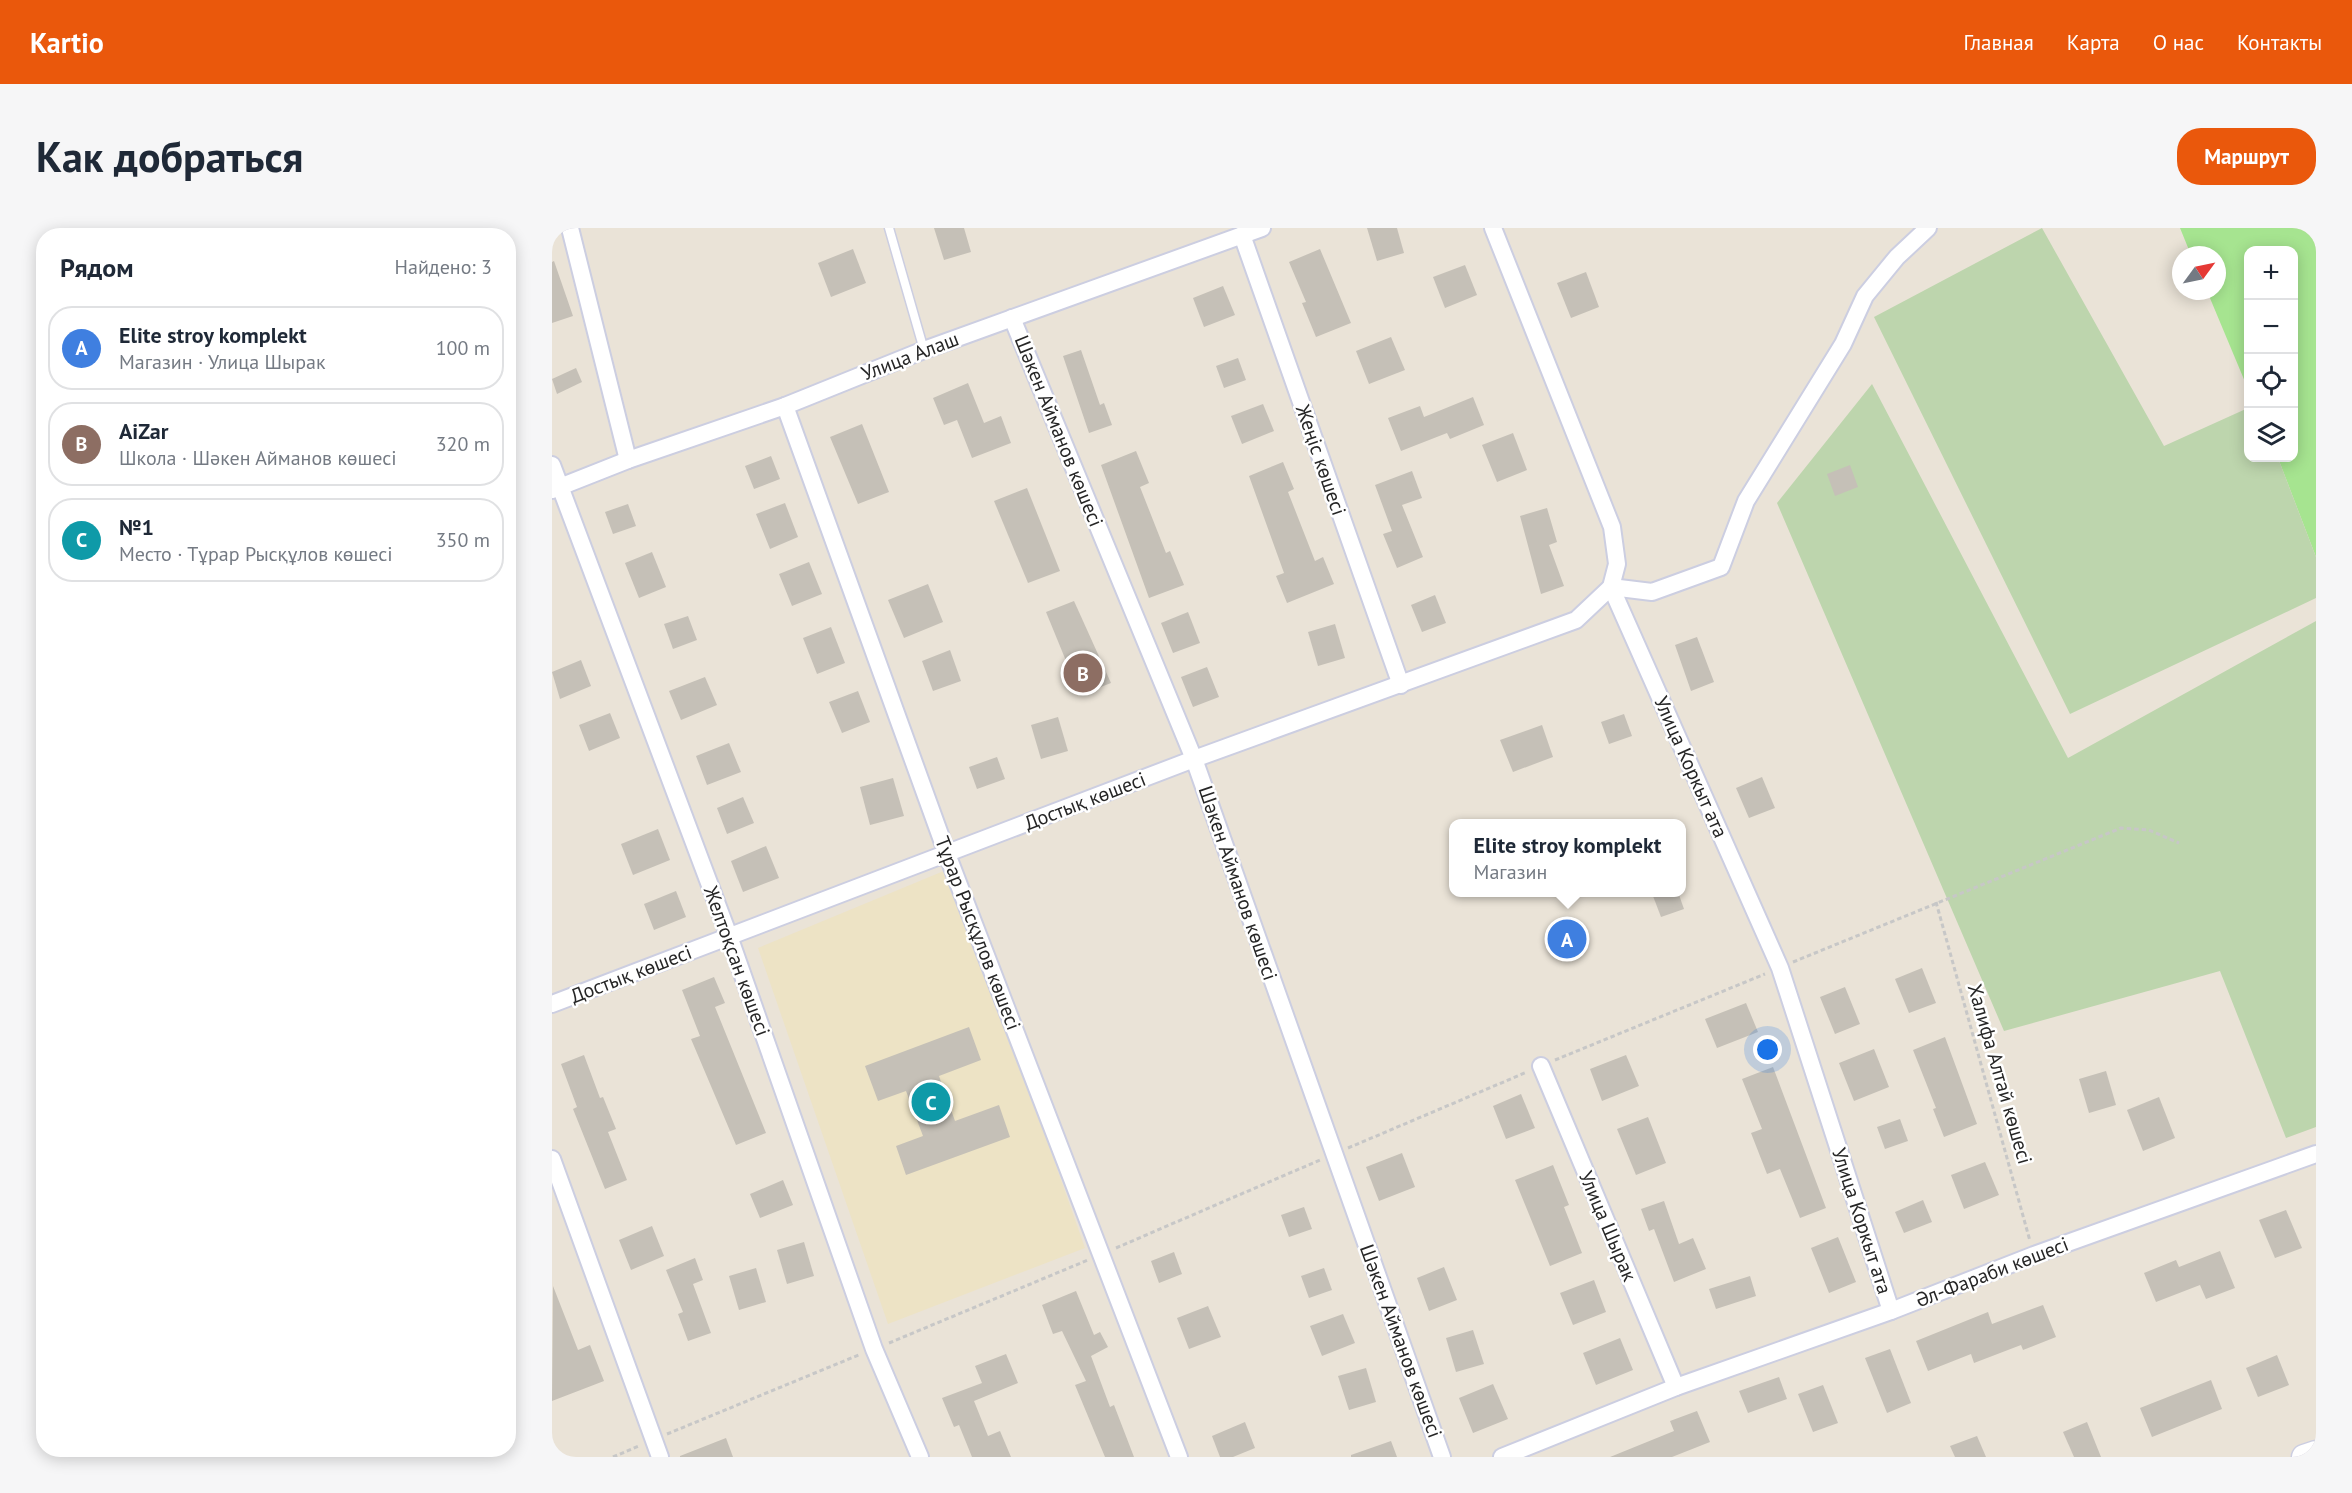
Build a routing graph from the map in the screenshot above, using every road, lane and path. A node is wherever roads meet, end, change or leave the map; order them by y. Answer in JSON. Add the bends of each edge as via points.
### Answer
{"nodes":[{"id":1,"x":570,"y":228,"type":"edge"},
{"id":2,"x":890,"y":228,"type":"edge"},
{"id":3,"x":1262,"y":228,"type":"edge"},
{"id":4,"x":1494,"y":228,"type":"edge"},
{"id":5,"x":1928,"y":228,"type":"edge"},
{"id":6,"x":1242,"y":235,"type":"junction"},
{"id":7,"x":1012,"y":318,"type":"junction"},
{"id":8,"x":924,"y":350,"type":"junction"},
{"id":9,"x":785,"y":406,"type":"junction"},
{"id":10,"x":628,"y":460,"type":"junction"},
{"id":11,"x":552,"y":465,"type":"edge"},
{"id":12,"x":556,"y":488,"type":"edge"},
{"id":13,"x":1611,"y":587,"type":"junction"},
{"id":14,"x":1401,"y":685,"type":"junction"},
{"id":15,"x":1194,"y":759,"type":"junction"},
{"id":16,"x":2179,"y":843,"type":"dead end"},
{"id":17,"x":947,"y":854,"type":"junction"},
{"id":18,"x":1936,"y":902,"type":"junction"},
{"id":19,"x":729,"y":936,"type":"junction"},
{"id":20,"x":1780,"y":968,"type":"junction"},
{"id":21,"x":552,"y":1004,"type":"edge"},
{"id":22,"x":1541,"y":1066,"type":"junction"},
{"id":23,"x":1333,"y":1154,"type":"junction"},
{"id":24,"x":2316,"y":1154,"type":"edge"},
{"id":25,"x":552,"y":1160,"type":"edge"},
{"id":26,"x":1100,"y":1255,"type":"junction"},
{"id":27,"x":2034,"y":1255,"type":"junction"},
{"id":28,"x":1891,"y":1311,"type":"junction"},
{"id":29,"x":874,"y":1349,"type":"junction"},
{"id":30,"x":1676,"y":1387,"type":"junction"},
{"id":31,"x":654,"y":1440,"type":"junction"},
{"id":32,"x":613,"y":1457,"type":"edge"},
{"id":33,"x":660,"y":1457,"type":"edge"},
{"id":34,"x":920,"y":1457,"type":"edge"},
{"id":35,"x":1179,"y":1457,"type":"edge"},
{"id":36,"x":1442,"y":1457,"type":"edge"},
{"id":37,"x":1502,"y":1457,"type":"edge"}],
"edges":[{"from":1,"to":10,"type":"street"},
{"from":2,"to":8,"type":"lane"},
{"from":3,"to":6,"type":"street","name":"Улица Алаш"},
{"from":4,"to":13,"type":"street","via":[[1612,527],[1617,564]]},
{"from":5,"to":13,"type":"street","via":[[1897,257],[1865,296],[1843,344],[1746,501],[1721,567],[1652,592]]},
{"from":6,"to":7,"type":"street","name":"Улица Алаш"},
{"from":6,"to":14,"type":"street","name":"Жеңіс көшесі"},
{"from":7,"to":8,"type":"street","name":"Улица Алаш"},
{"from":7,"to":15,"type":"street","name":"Шәкен Айманов көшесі"},
{"from":8,"to":9,"type":"street","name":"Улица Алаш"},
{"from":9,"to":10,"type":"street","name":"Улица Алаш"},
{"from":9,"to":17,"type":"street","name":"Тұрар Рысқұлов көшесі"},
{"from":10,"to":12,"type":"street","name":"Улица Алаш"},
{"from":11,"to":12,"type":"street","name":"Желтоқсан көшесі"},
{"from":12,"to":19,"type":"street","name":"Желтоқсан көшесі"},
{"from":13,"to":14,"type":"street","name":"Достық көшесі","via":[[1576,620]]},
{"from":13,"to":20,"type":"street","name":"Улица Коркыт ата"},
{"from":14,"to":15,"type":"street","name":"Достық көшесі"},
{"from":15,"to":17,"type":"street","name":"Достық көшесі"},
{"from":15,"to":23,"type":"street","name":"Шәкен Айманов көшесі"},
{"from":16,"to":18,"type":"path","via":[[2149,830],[2121,828]]},
{"from":17,"to":19,"type":"street","name":"Достық көшесі"},
{"from":17,"to":26,"type":"street","name":"Тұрар Рысқұлов көшесі"},
{"from":18,"to":20,"type":"path"},
{"from":18,"to":27,"type":"path","name":"Халифа Алтай көшесі"},
{"from":19,"to":21,"type":"street","name":"Достық көшесі"},
{"from":19,"to":29,"type":"street","name":"Желтоқсан көшесі"},
{"from":20,"to":22,"type":"path"},
{"from":20,"to":28,"type":"street","name":"Улица Коркыт ата"},
{"from":22,"to":23,"type":"path"},
{"from":22,"to":30,"type":"street","name":"Улица Шырак"},
{"from":23,"to":26,"type":"path"},
{"from":23,"to":36,"type":"street","name":"Шәкен Айманов көшесі"},
{"from":24,"to":27,"type":"street","name":"Әл-Фараби көшесі"},
{"from":25,"to":31,"type":"street"},
{"from":26,"to":29,"type":"path"},
{"from":26,"to":35,"type":"street","name":"Тұрар Рысқұлов көшесі"},
{"from":27,"to":28,"type":"street","name":"Әл-Фараби көшесі"},
{"from":28,"to":30,"type":"street","name":"Әл-Фараби көшесі"},
{"from":29,"to":31,"type":"path"},
{"from":29,"to":34,"type":"street","name":"Желтоқсан көшесі"},
{"from":30,"to":37,"type":"street","name":"Әл-Фараби көшесі"},
{"from":31,"to":32,"type":"path"},
{"from":31,"to":33,"type":"street"}]}
